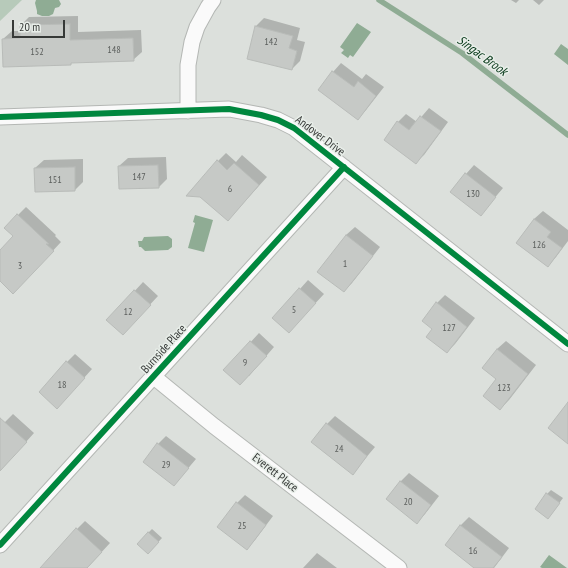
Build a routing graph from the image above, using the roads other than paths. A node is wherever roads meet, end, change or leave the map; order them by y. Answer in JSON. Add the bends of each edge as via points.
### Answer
{"nodes":[{"id":1,"x":213,"y":0,"type":"edge"},
{"id":2,"x":188,"y":111,"type":"junction"},
{"id":3,"x":0,"y":117,"type":"edge"},
{"id":4,"x":344,"y":167,"type":"junction"},
{"id":5,"x":568,"y":344,"type":"edge"},
{"id":6,"x":154,"y":377,"type":"junction"},
{"id":7,"x":0,"y":545,"type":"edge"},
{"id":8,"x":399,"y":568,"type":"edge"}],
"edges":[{"from":1,"to":2,"type":"street","via":[[197,27],[192,42],[188,65]]},
{"from":2,"to":3,"type":"street","name":"Andover Drive"},
{"from":2,"to":4,"type":"street","name":"Andover Drive","via":[[229,110],[278,120],[294,128]]},
{"from":4,"to":5,"type":"street","name":"Andover Drive"},
{"from":4,"to":6,"type":"street","name":"Burnside Place"},
{"from":6,"to":7,"type":"street","name":"Burnside Place"},
{"from":6,"to":8,"type":"street","name":"Everett Place"}]}
